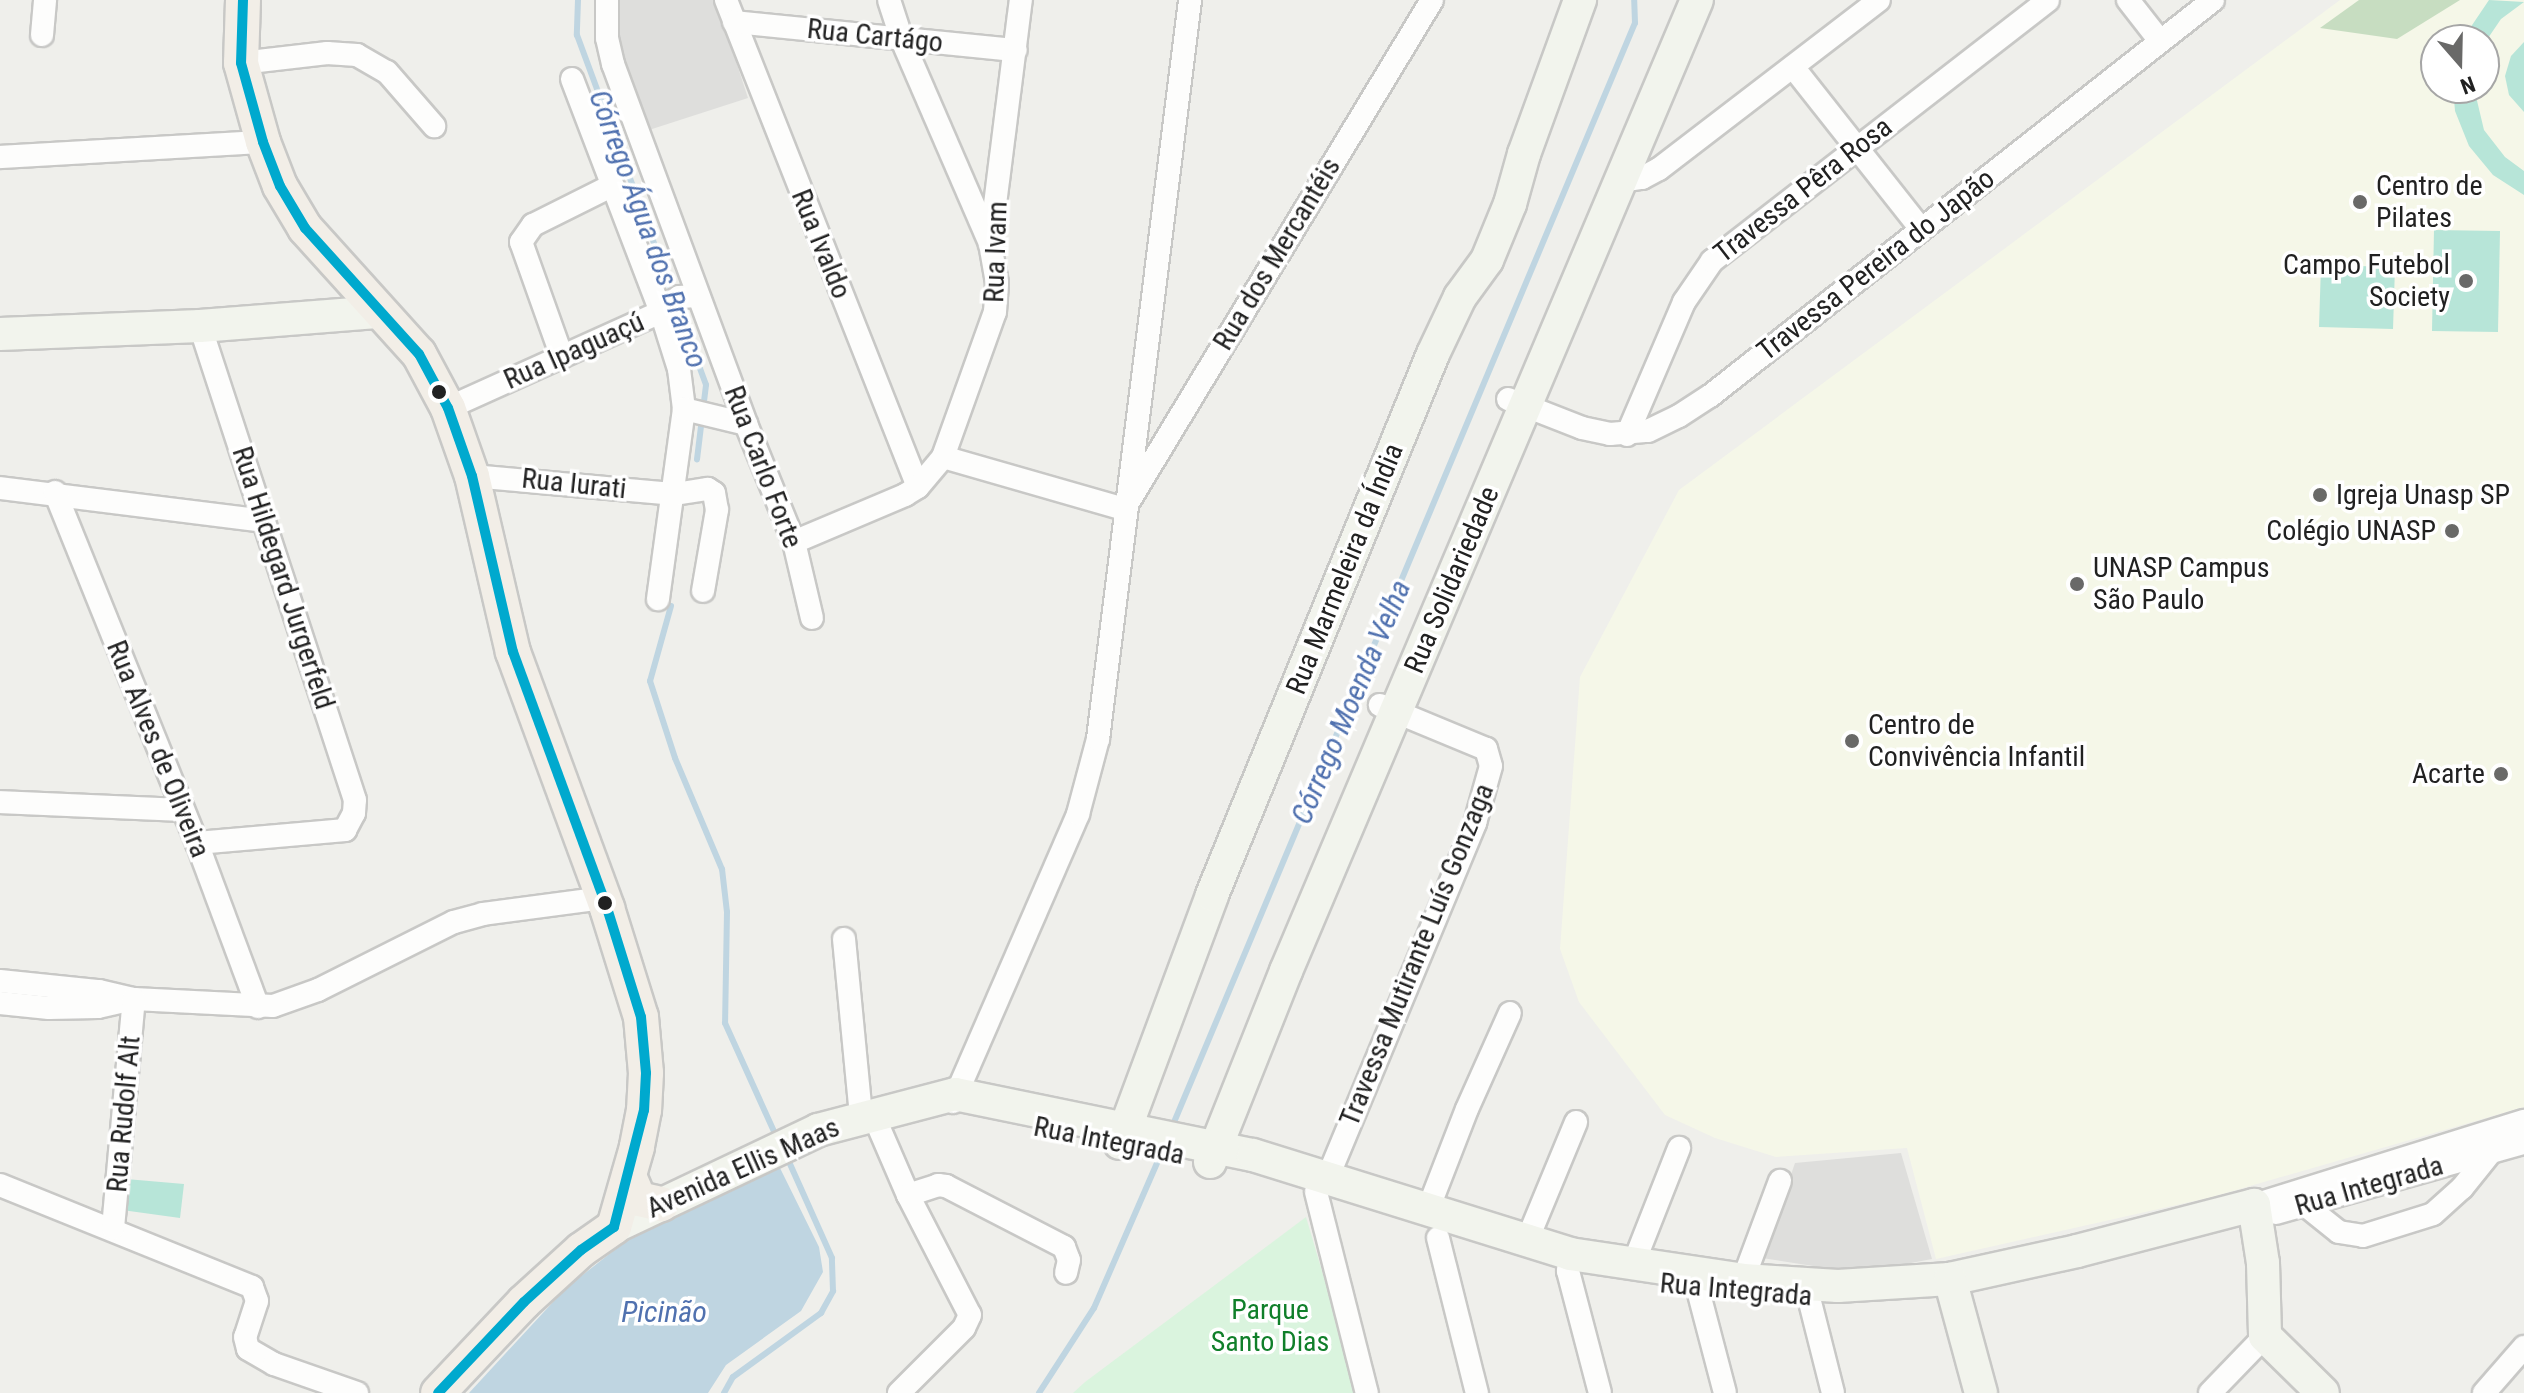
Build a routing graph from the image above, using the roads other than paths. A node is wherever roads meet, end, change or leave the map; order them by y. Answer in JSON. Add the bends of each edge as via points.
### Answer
{"nodes":[{"id":1,"x":45,"y":0,"type":"edge"},
{"id":2,"x":243,"y":0,"type":"edge"},
{"id":3,"x":607,"y":0,"type":"edge"},
{"id":4,"x":726,"y":0,"type":"edge"},
{"id":5,"x":889,"y":0,"type":"edge"},
{"id":6,"x":1021,"y":0,"type":"edge"},
{"id":7,"x":1190,"y":0,"type":"edge"},
{"id":8,"x":1432,"y":0,"type":"edge"},
{"id":9,"x":1580,"y":0,"type":"edge"},
{"id":10,"x":1677,"y":0,"type":"edge"},
{"id":11,"x":1697,"y":0,"type":"edge"},
{"id":12,"x":1879,"y":0,"type":"edge"},
{"id":13,"x":2048,"y":0,"type":"edge"},
{"id":14,"x":2128,"y":0,"type":"edge"},
{"id":15,"x":2210,"y":1,"type":"edge"},
{"id":16,"x":734,"y":22,"type":"junction"},
{"id":17,"x":42,"y":35,"type":"dead end"},
{"id":18,"x":902,"y":40,"type":"junction"},
{"id":19,"x":2160,"y":41,"type":"junction"},
{"id":20,"x":1016,"y":50,"type":"junction"},
{"id":21,"x":241,"y":63,"type":"junction"},
{"id":22,"x":1793,"y":67,"type":"junction"},
{"id":23,"x":572,"y":79,"type":"dead end"},
{"id":24,"x":434,"y":126,"type":"dead end"},
{"id":25,"x":263,"y":142,"type":"junction"},
{"id":26,"x":1856,"y":148,"type":"junction"},
{"id":27,"x":0,"y":157,"type":"edge"},
{"id":28,"x":1620,"y":181,"type":"junction"},
{"id":29,"x":611,"y":186,"type":"junction"},
{"id":30,"x":1921,"y":229,"type":"junction"},
{"id":31,"x":990,"y":244,"type":"junction"},
{"id":32,"x":695,"y":296,"type":"junction"},
{"id":33,"x":663,"y":309,"type":"junction"},
{"id":34,"x":379,"y":312,"type":"junction"},
{"id":35,"x":200,"y":326,"type":"junction"},
{"id":36,"x":0,"y":334,"type":"edge"},
{"id":37,"x":562,"y":357,"type":"junction"},
{"id":38,"x":1516,"y":403,"type":"junction"},
{"id":39,"x":448,"y":408,"type":"junction"},
{"id":40,"x":689,"y":409,"type":"junction"},
{"id":41,"x":736,"y":421,"type":"junction"},
{"id":42,"x":1627,"y":435,"type":"junction"},
{"id":43,"x":943,"y":457,"type":"junction"},
{"id":44,"x":472,"y":476,"type":"junction"},
{"id":45,"x":918,"y":487,"type":"junction"},
{"id":46,"x":0,"y":488,"type":"edge"},
{"id":47,"x":55,"y":492,"type":"junction"},
{"id":48,"x":675,"y":494,"type":"junction"},
{"id":49,"x":1124,"y":509,"type":"junction"},
{"id":50,"x":264,"y":521,"type":"junction"},
{"id":51,"x":794,"y":542,"type":"junction"},
{"id":52,"x":703,"y":591,"type":"dead end"},
{"id":53,"x":658,"y":599,"type":"dead end"},
{"id":54,"x":812,"y":618,"type":"dead end"},
{"id":55,"x":1388,"y":708,"type":"junction"},
{"id":56,"x":0,"y":802,"type":"edge"},
{"id":57,"x":183,"y":810,"type":"junction"},
{"id":58,"x":197,"y":843,"type":"junction"},
{"id":59,"x":603,"y":898,"type":"junction"},
{"id":60,"x":844,"y":939,"type":"dead end"},
{"id":61,"x":0,"y":981,"type":"edge"},
{"id":62,"x":134,"y":999,"type":"junction"},
{"id":63,"x":0,"y":1003,"type":"edge"},
{"id":64,"x":258,"y":1007,"type":"junction"},
{"id":65,"x":1510,"y":1013,"type":"dead end"},
{"id":66,"x":943,"y":1099,"type":"junction"},
{"id":67,"x":867,"y":1116,"type":"junction"},
{"id":68,"x":2524,"y":1121,"type":"edge"},
{"id":69,"x":1576,"y":1122,"type":"dead end"},
{"id":70,"x":1129,"y":1138,"type":"junction"},
{"id":71,"x":2524,"y":1143,"type":"edge"},
{"id":72,"x":1679,"y":1148,"type":"dead end"},
{"id":73,"x":1194,"y":1151,"type":"junction"},
{"id":74,"x":2491,"y":1152,"type":"junction"},
{"id":75,"x":629,"y":1176,"type":"junction"},
{"id":76,"x":1780,"y":1181,"type":"dead end"},
{"id":77,"x":0,"y":1185,"type":"edge"},
{"id":78,"x":1322,"y":1185,"type":"junction"},
{"id":79,"x":908,"y":1195,"type":"junction"},
{"id":80,"x":661,"y":1204,"type":"junction"},
{"id":81,"x":2305,"y":1205,"type":"junction"},
{"id":82,"x":2255,"y":1212,"type":"junction"},
{"id":83,"x":1432,"y":1225,"type":"junction"},
{"id":84,"x":614,"y":1227,"type":"junction"},
{"id":85,"x":113,"y":1228,"type":"junction"},
{"id":86,"x":1526,"y":1243,"type":"junction"},
{"id":87,"x":1569,"y":1263,"type":"junction"},
{"id":88,"x":1633,"y":1265,"type":"junction"},
{"id":89,"x":1066,"y":1273,"type":"dead end"},
{"id":90,"x":1743,"y":1280,"type":"junction"},
{"id":91,"x":1952,"y":1288,"type":"junction"},
{"id":92,"x":1698,"y":1290,"type":"junction"},
{"id":93,"x":1809,"y":1298,"type":"junction"},
{"id":94,"x":2265,"y":1336,"type":"junction"},
{"id":95,"x":2524,"y":1347,"type":"edge"},
{"id":96,"x":357,"y":1393,"type":"edge"},
{"id":97,"x":438,"y":1393,"type":"edge"},
{"id":98,"x":899,"y":1393,"type":"edge"},
{"id":99,"x":1367,"y":1393,"type":"edge"},
{"id":100,"x":1477,"y":1393,"type":"edge"},
{"id":101,"x":1600,"y":1393,"type":"edge"},
{"id":102,"x":1725,"y":1393,"type":"edge"},
{"id":103,"x":1833,"y":1393,"type":"edge"},
{"id":104,"x":1981,"y":1393,"type":"edge"},
{"id":105,"x":2210,"y":1393,"type":"edge"},
{"id":106,"x":2323,"y":1393,"type":"edge"},
{"id":107,"x":2484,"y":1393,"type":"edge"}],
"edges":[{"from":1,"to":17,"type":"street"},
{"from":2,"to":21,"type":"main road"},
{"from":3,"to":32,"type":"street","name":"Rua Carlo Forte","via":[[613,64]]},
{"from":4,"to":16,"type":"street","name":"Rua Ivaldo"},
{"from":5,"to":18,"type":"street"},
{"from":6,"to":20,"type":"street","name":"Rua Ivam"},
{"from":7,"to":49,"type":"street"},
{"from":8,"to":49,"type":"street","name":"Rua dos Mercantéis"},
{"from":9,"to":70,"type":"main road","name":"Rua Marmeleira da Índia","via":[[1487,260],[1460,297],[1428,367],[1212,895]]},
{"from":10,"to":38,"type":"main road","name":"Rua Solidariedade"},
{"from":11,"to":28,"type":"main road","name":"Rua Solidariedade"},
{"from":12,"to":22,"type":"street"},
{"from":13,"to":26,"type":"street","name":"Travessa Pêra Rosa"},
{"from":14,"to":19,"type":"street"},
{"from":15,"to":19,"type":"street","name":"Travessa Pereira do Japão"},
{"from":16,"to":18,"type":"street","name":"Rua Cartágo"},
{"from":16,"to":45,"type":"street","name":"Rua Ivaldo"},
{"from":18,"to":20,"type":"street","name":"Rua Cartágo"},
{"from":18,"to":31,"type":"street"},
{"from":19,"to":30,"type":"street","name":"Travessa Pereira do Japão"},
{"from":20,"to":31,"type":"street","name":"Rua Ivam"},
{"from":21,"to":24,"type":"street","via":[[327,53],[357,55],[387,72]]},
{"from":21,"to":25,"type":"main road"},
{"from":22,"to":26,"type":"street"},
{"from":22,"to":28,"type":"street","via":[[1659,169]]},
{"from":23,"to":29,"type":"street"},
{"from":25,"to":27,"type":"street"},
{"from":25,"to":34,"type":"main road","via":[[299,219]]},
{"from":26,"to":30,"type":"street"},
{"from":26,"to":42,"type":"street","name":"Travessa Pêra Rosa","via":[[1726,247],[1696,281]]},
{"from":28,"to":38,"type":"main road","name":"Rua Solidariedade"},
{"from":29,"to":33,"type":"street"},
{"from":29,"to":37,"type":"street","via":[[533,225],[521,242]]},
{"from":30,"to":42,"type":"street","name":"Travessa Pereira do Japão","via":[[1710,396],[1665,424]]},
{"from":31,"to":43,"type":"street","name":"Rua Ivam","via":[[997,283],[995,312]]},
{"from":32,"to":33,"type":"street","name":"Rua Ipaguaçú","via":[[679,297]]},
{"from":32,"to":41,"type":"street","name":"Rua Carlo Forte"},
{"from":33,"to":37,"type":"street","name":"Rua Ipaguaçú"},
{"from":33,"to":40,"type":"street"},
{"from":34,"to":35,"type":"main road"},
{"from":34,"to":39,"type":"main road","via":[[419,354]]},
{"from":35,"to":36,"type":"main road"},
{"from":35,"to":50,"type":"street","name":"Rua Hildegard Jurgerfeld"},
{"from":37,"to":39,"type":"street","name":"Rua Ipaguaçú"},
{"from":38,"to":42,"type":"street","name":"Travessa Pereira do Japão","via":[[1582,428]]},
{"from":38,"to":55,"type":"main road","name":"Rua Solidariedade"},
{"from":39,"to":44,"type":"main road"},
{"from":40,"to":41,"type":"street"},
{"from":40,"to":48,"type":"street"},
{"from":41,"to":51,"type":"street","name":"Rua Carlo Forte"},
{"from":43,"to":45,"type":"street","name":"Rua Ivam"},
{"from":43,"to":49,"type":"street"},
{"from":44,"to":48,"type":"street","name":"Rua Iurati"},
{"from":44,"to":59,"type":"main road","via":[[513,652]]},
{"from":45,"to":51,"type":"street"},
{"from":46,"to":47,"type":"street"},
{"from":47,"to":50,"type":"street"},
{"from":47,"to":57,"type":"street","name":"Rua Alves de Oliveira"},
{"from":48,"to":52,"type":"street","name":"Rua Iurati","via":[[708,489],[716,501]]},
{"from":48,"to":53,"type":"street"},
{"from":49,"to":66,"type":"street","via":[[1089,780],[1078,814]]},
{"from":50,"to":58,"type":"street","name":"Rua Hildegard Jurgerfeld","via":[[353,788],[354,813],[345,830]]},
{"from":51,"to":54,"type":"street","name":"Rua Carlo Forte"},
{"from":55,"to":73,"type":"main road","name":"Rua Solidariedade"},
{"from":55,"to":78,"type":"street","name":"Travessa Mutirante Luís Gonzaga","via":[[1486,749],[1491,766],[1475,823]]},
{"from":56,"to":57,"type":"street"},
{"from":57,"to":58,"type":"street","name":"Rua Alves de Oliveira"},
{"from":58,"to":64,"type":"street","name":"Rua Alves de Oliveira"},
{"from":59,"to":64,"type":"street","via":[[454,922],[295,1000]]},
{"from":59,"to":75,"type":"main road","via":[[641,1017],[644,1045],[644,1110]]},
{"from":60,"to":67,"type":"street"},
{"from":61,"to":62,"type":"street"},
{"from":62,"to":63,"type":"street","via":[[98,1007]]},
{"from":62,"to":64,"type":"street"},
{"from":62,"to":85,"type":"street","name":"Rua Rudolf Alt"},
{"from":65,"to":83,"type":"street","via":[[1467,1109]]},
{"from":66,"to":67,"type":"main road","name":"Avenida Ellis Maas"},
{"from":66,"to":70,"type":"main road","name":"Rua Integrada","via":[[1028,1126]]},
{"from":67,"to":79,"type":"street"},
{"from":67,"to":80,"type":"main road","name":"Avenida Ellis Maas","via":[[818,1130]]},
{"from":68,"to":82,"type":"street","name":"Rua Integrada"},
{"from":69,"to":86,"type":"street"},
{"from":70,"to":73,"type":"main road","name":"Rua Integrada"},
{"from":71,"to":74,"type":"street","name":"Rua Integrada"},
{"from":72,"to":88,"type":"street"},
{"from":73,"to":78,"type":"main road","name":"Rua Integrada"},
{"from":74,"to":81,"type":"street","name":"Rua Integrada"},
{"from":74,"to":81,"type":"street","via":[[2433,1214],[2363,1236],[2339,1232]]},
{"from":75,"to":80,"type":"main road","via":[[639,1199]]},
{"from":75,"to":84,"type":"main road"},
{"from":76,"to":90,"type":"street"},
{"from":77,"to":85,"type":"street"},
{"from":78,"to":83,"type":"main road","name":"Rua Integrada"},
{"from":78,"to":99,"type":"street"},
{"from":79,"to":89,"type":"street","via":[[938,1185],[959,1193],[1064,1247]]},
{"from":79,"to":98,"type":"street","via":[[970,1319]]},
{"from":80,"to":84,"type":"main road","name":"Avenida Ellis Maas"},
{"from":81,"to":82,"type":"street","name":"Rua Integrada"},
{"from":82,"to":91,"type":"main road","name":"Rua Integrada","via":[[2119,1258]]},
{"from":82,"to":94,"type":"main road"},
{"from":83,"to":86,"type":"main road","name":"Rua Integrada"},
{"from":83,"to":87,"type":"main road","name":"Rua Integrada","via":[[1499,1257]]},
{"from":83,"to":100,"type":"street"},
{"from":84,"to":97,"type":"main road","name":"Avenida Ellis Maas","via":[[524,1302]]},
{"from":85,"to":96,"type":"street","via":[[252,1287],[257,1301],[245,1337],[248,1349],[274,1364]]},
{"from":86,"to":87,"type":"main road","name":"Rua Integrada"},
{"from":87,"to":88,"type":"main road","name":"Rua Integrada"},
{"from":87,"to":92,"type":"main road","name":"Rua Integrada"},
{"from":87,"to":101,"type":"street"},
{"from":88,"to":90,"type":"main road","name":"Rua Integrada"},
{"from":90,"to":91,"type":"main road","name":"Rua Integrada"},
{"from":91,"to":93,"type":"main road","name":"Rua Integrada"},
{"from":91,"to":104,"type":"main road"},
{"from":92,"to":93,"type":"main road","name":"Rua Integrada"},
{"from":92,"to":102,"type":"street"},
{"from":93,"to":103,"type":"street"},
{"from":94,"to":105,"type":"street"},
{"from":94,"to":106,"type":"main road"},
{"from":95,"to":107,"type":"street"}]}
